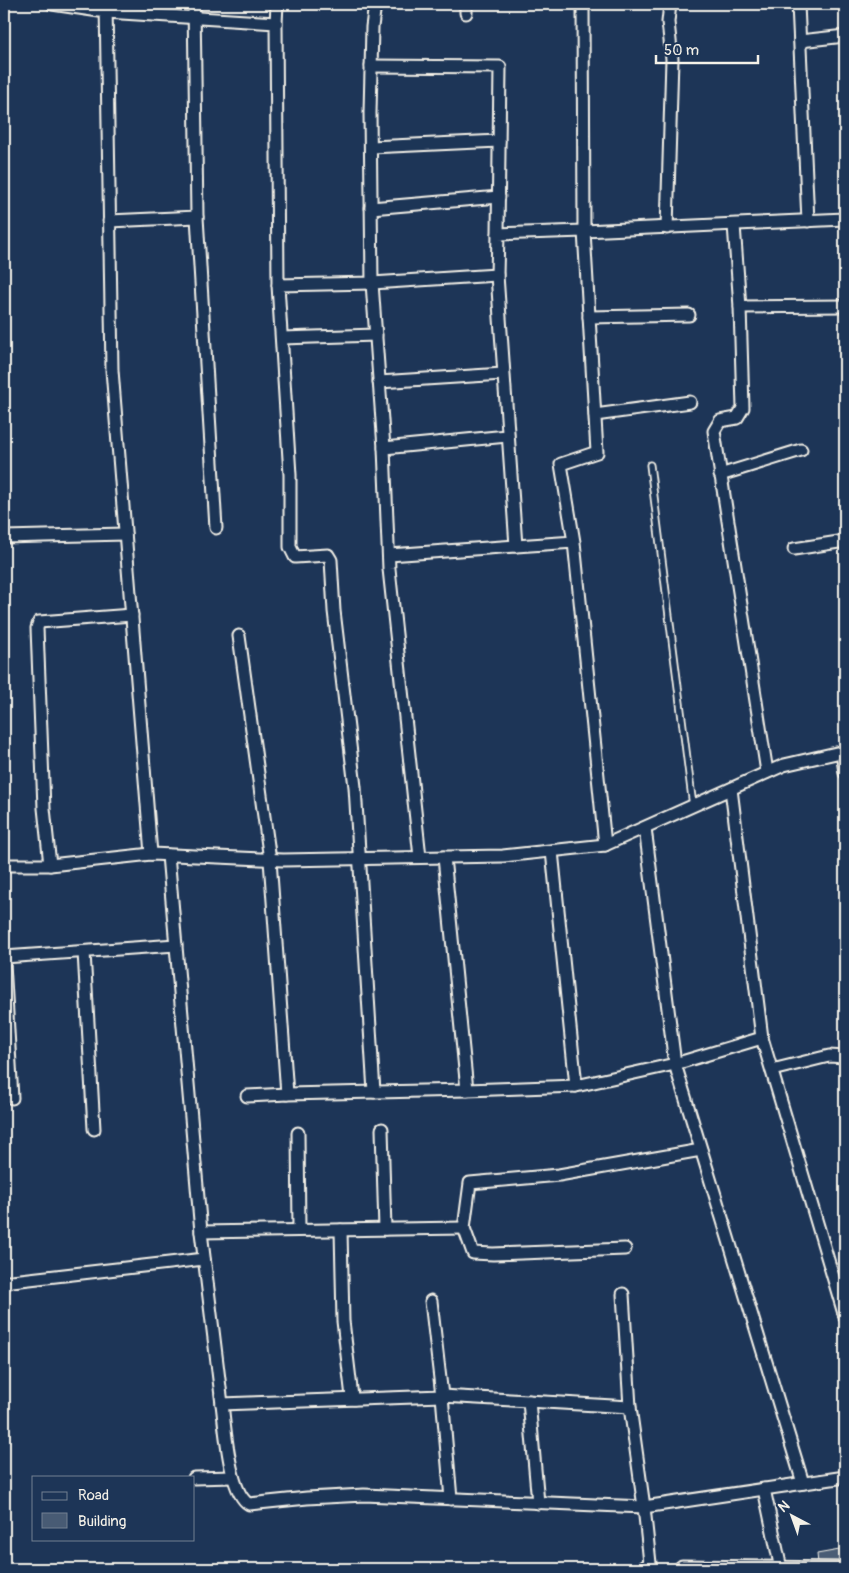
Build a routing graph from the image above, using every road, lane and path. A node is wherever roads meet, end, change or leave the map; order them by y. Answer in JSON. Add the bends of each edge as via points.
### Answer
{"nodes":[{"id":1,"x":52,"y":4,"type":"edge"},
{"id":2,"x":194,"y":4,"type":"edge"},
{"id":3,"x":277,"y":4,"type":"edge"},
{"id":4,"x":374,"y":4,"type":"edge"},
{"id":5,"x":583,"y":4,"type":"edge"},
{"id":6,"x":670,"y":4,"type":"edge"},
{"id":7,"x":798,"y":4,"type":"edge"},
{"id":8,"x":106,"y":8,"type":"edge"},
{"id":9,"x":193,"y":18,"type":"junction"},
{"id":10,"x":276,"y":24,"type":"junction"},
{"id":11,"x":845,"y":36,"type":"edge"},
{"id":12,"x":800,"y":41,"type":"junction"},
{"id":13,"x":372,"y":66,"type":"junction"},
{"id":14,"x":499,"y":141,"type":"junction"},
{"id":15,"x":371,"y":147,"type":"junction"},
{"id":16,"x":499,"y":197,"type":"junction"},
{"id":17,"x":371,"y":208,"type":"junction"},
{"id":18,"x":197,"y":217,"type":"junction"},
{"id":19,"x":845,"y":219,"type":"edge"},
{"id":20,"x":108,"y":221,"type":"junction"},
{"id":21,"x":808,"y":222,"type":"junction"},
{"id":22,"x":734,"y":225,"type":"junction"},
{"id":23,"x":667,"y":228,"type":"junction"},
{"id":24,"x":584,"y":231,"type":"junction"},
{"id":25,"x":498,"y":234,"type":"junction"},
{"id":26,"x":497,"y":275,"type":"junction"},
{"id":27,"x":372,"y":283,"type":"junction"},
{"id":28,"x":278,"y":285,"type":"junction"},
{"id":29,"x":845,"y":306,"type":"edge"},
{"id":30,"x":740,"y":307,"type":"junction"},
{"id":31,"x":689,"y":315,"type":"dead end"},
{"id":32,"x":590,"y":317,"type":"junction"},
{"id":33,"x":376,"y":335,"type":"junction"},
{"id":34,"x":282,"y":338,"type":"junction"},
{"id":35,"x":503,"y":374,"type":"junction"},
{"id":36,"x":379,"y":382,"type":"junction"},
{"id":37,"x":690,"y":402,"type":"dead end"},
{"id":38,"x":595,"y":415,"type":"junction"},
{"id":39,"x":507,"y":436,"type":"junction"},
{"id":40,"x":384,"y":448,"type":"junction"},
{"id":41,"x":801,"y":450,"type":"dead end"},
{"id":42,"x":650,"y":466,"type":"dead end"},
{"id":43,"x":720,"y":475,"type":"junction"},
{"id":44,"x":216,"y":528,"type":"dead end"},
{"id":45,"x":125,"y":534,"type":"junction"},
{"id":46,"x":4,"y":537,"type":"edge"},
{"id":47,"x":845,"y":541,"type":"edge"},
{"id":48,"x":574,"y":542,"type":"junction"},
{"id":49,"x":516,"y":546,"type":"junction"},
{"id":50,"x":794,"y":549,"type":"dead end"},
{"id":51,"x":389,"y":555,"type":"junction"},
{"id":52,"x":132,"y":615,"type":"junction"},
{"id":53,"x":239,"y":636,"type":"dead end"},
{"id":54,"x":844,"y":751,"type":"edge"},
{"id":55,"x":767,"y":772,"type":"junction"},
{"id":56,"x":845,"y":773,"type":"edge"},
{"id":57,"x":731,"y":789,"type":"junction"},
{"id":58,"x":693,"y":806,"type":"junction"},
{"id":59,"x":645,"y":828,"type":"junction"},
{"id":60,"x":605,"y":845,"type":"junction"},
{"id":61,"x":552,"y":851,"type":"junction"},
{"id":62,"x":151,"y":854,"type":"junction"},
{"id":63,"x":168,"y":855,"type":"junction"},
{"id":64,"x":420,"y":857,"type":"junction"},
{"id":65,"x":444,"y":857,"type":"junction"},
{"id":66,"x":358,"y":858,"type":"junction"},
{"id":67,"x":270,"y":860,"type":"junction"},
{"id":68,"x":4,"y":865,"type":"edge"},
{"id":69,"x":50,"y":865,"type":"junction"},
{"id":70,"x":176,"y":945,"type":"junction"},
{"id":71,"x":84,"y":952,"type":"junction"},
{"id":72,"x":4,"y":957,"type":"edge"},
{"id":73,"x":4,"y":964,"type":"edge"},
{"id":74,"x":762,"y":1038,"type":"junction"},
{"id":75,"x":845,"y":1057,"type":"edge"},
{"id":76,"x":675,"y":1064,"type":"junction"},
{"id":77,"x":772,"y":1070,"type":"junction"},
{"id":78,"x":576,"y":1086,"type":"junction"},
{"id":79,"x":468,"y":1090,"type":"junction"},
{"id":80,"x":374,"y":1092,"type":"junction"},
{"id":81,"x":287,"y":1094,"type":"junction"},
{"id":82,"x":247,"y":1096,"type":"dead end"},
{"id":83,"x":12,"y":1098,"type":"dead end"},
{"id":84,"x":94,"y":1129,"type":"dead end"},
{"id":85,"x":382,"y":1129,"type":"dead end"},
{"id":86,"x":298,"y":1133,"type":"dead end"},
{"id":87,"x":701,"y":1150,"type":"junction"},
{"id":88,"x":464,"y":1228,"type":"junction"},
{"id":89,"x":385,"y":1229,"type":"junction"},
{"id":90,"x":299,"y":1230,"type":"junction"},
{"id":91,"x":341,"y":1230,"type":"junction"},
{"id":92,"x":201,"y":1232,"type":"junction"},
{"id":93,"x":625,"y":1249,"type":"dead end"},
{"id":94,"x":204,"y":1259,"type":"junction"},
{"id":95,"x":4,"y":1284,"type":"edge"},
{"id":96,"x":623,"y":1294,"type":"dead end"},
{"id":97,"x":431,"y":1301,"type":"dead end"},
{"id":98,"x":845,"y":1317,"type":"edge"},
{"id":99,"x":442,"y":1396,"type":"junction"},
{"id":100,"x":354,"y":1399,"type":"junction"},
{"id":101,"x":529,"y":1401,"type":"junction"},
{"id":102,"x":222,"y":1404,"type":"junction"},
{"id":103,"x":630,"y":1407,"type":"junction"},
{"id":104,"x":233,"y":1477,"type":"junction"},
{"id":105,"x":845,"y":1477,"type":"edge"},
{"id":106,"x":195,"y":1478,"type":"edge"},
{"id":107,"x":803,"y":1484,"type":"junction"},
{"id":108,"x":764,"y":1489,"type":"junction"},
{"id":109,"x":451,"y":1499,"type":"junction"},
{"id":110,"x":538,"y":1503,"type":"junction"},
{"id":111,"x":644,"y":1507,"type":"junction"},
{"id":112,"x":842,"y":1568,"type":"edge"},
{"id":113,"x":642,"y":1569,"type":"edge"},
{"id":114,"x":679,"y":1569,"type":"edge"},
{"id":115,"x":781,"y":1569,"type":"edge"}],
"edges":[{"from":1,"to":8,"type":"street"},
{"from":2,"to":9,"type":"street"},
{"from":3,"to":10,"type":"street"},
{"from":4,"to":13,"type":"street"},
{"from":5,"to":24,"type":"street"},
{"from":6,"to":23,"type":"street","via":[[668,22],[672,59]]},
{"from":7,"to":12,"type":"street"},
{"from":8,"to":9,"type":"street"},
{"from":8,"to":20,"type":"street"},
{"from":9,"to":10,"type":"street"},
{"from":9,"to":18,"type":"street"},
{"from":10,"to":28,"type":"street"},
{"from":11,"to":12,"type":"street"},
{"from":12,"to":21,"type":"street"},
{"from":13,"to":14,"type":"street","via":[[500,67]]},
{"from":13,"to":15,"type":"street"},
{"from":14,"to":15,"type":"street"},
{"from":14,"to":16,"type":"street"},
{"from":15,"to":17,"type":"street"},
{"from":16,"to":17,"type":"street"},
{"from":16,"to":25,"type":"street"},
{"from":17,"to":27,"type":"street"},
{"from":18,"to":20,"type":"street"},
{"from":18,"to":44,"type":"street"},
{"from":19,"to":21,"type":"street"},
{"from":20,"to":45,"type":"street","via":[[112,370]]},
{"from":21,"to":22,"type":"street"},
{"from":22,"to":23,"type":"street"},
{"from":22,"to":30,"type":"street"},
{"from":23,"to":24,"type":"street"},
{"from":24,"to":25,"type":"street"},
{"from":24,"to":32,"type":"street"},
{"from":25,"to":26,"type":"street"},
{"from":26,"to":27,"type":"street"},
{"from":26,"to":35,"type":"street"},
{"from":27,"to":28,"type":"street"},
{"from":27,"to":33,"type":"street"},
{"from":28,"to":34,"type":"street"},
{"from":29,"to":30,"type":"street"},
{"from":30,"to":43,"type":"street","via":[[743,408],[737,418],[720,421],[714,431]]},
{"from":31,"to":32,"type":"street"},
{"from":32,"to":38,"type":"street"},
{"from":33,"to":34,"type":"street"},
{"from":33,"to":36,"type":"street"},
{"from":34,"to":66,"type":"street","via":[[290,475],[290,547],[295,557],[328,555],[331,560],[355,787]]},
{"from":35,"to":36,"type":"street"},
{"from":35,"to":39,"type":"street"},
{"from":36,"to":40,"type":"street"},
{"from":37,"to":38,"type":"street"},
{"from":38,"to":48,"type":"street","via":[[597,452],[561,464]]},
{"from":39,"to":40,"type":"street"},
{"from":39,"to":49,"type":"street"},
{"from":40,"to":51,"type":"street"},
{"from":41,"to":43,"type":"street"},
{"from":42,"to":58,"type":"lane"},
{"from":43,"to":55,"type":"street"},
{"from":45,"to":46,"type":"street"},
{"from":45,"to":52,"type":"street"},
{"from":47,"to":50,"type":"street"},
{"from":48,"to":49,"type":"street"},
{"from":48,"to":60,"type":"street"},
{"from":49,"to":51,"type":"street"},
{"from":51,"to":64,"type":"street"},
{"from":52,"to":62,"type":"street"},
{"from":52,"to":69,"type":"street","via":[[39,622],[37,628],[44,808]]},
{"from":53,"to":67,"type":"street"},
{"from":54,"to":55,"type":"street"},
{"from":54,"to":56,"type":"street"},
{"from":55,"to":57,"type":"street"},
{"from":57,"to":58,"type":"street"},
{"from":57,"to":74,"type":"street"},
{"from":58,"to":59,"type":"street"},
{"from":59,"to":60,"type":"street"},
{"from":59,"to":76,"type":"street"},
{"from":60,"to":61,"type":"street"},
{"from":61,"to":65,"type":"street"},
{"from":61,"to":78,"type":"street"},
{"from":62,"to":63,"type":"street"},
{"from":62,"to":69,"type":"street"},
{"from":63,"to":67,"type":"street"},
{"from":63,"to":70,"type":"street"},
{"from":64,"to":65,"type":"street"},
{"from":64,"to":66,"type":"street"},
{"from":65,"to":79,"type":"street"},
{"from":66,"to":67,"type":"street"},
{"from":66,"to":80,"type":"street"},
{"from":67,"to":81,"type":"street"},
{"from":68,"to":69,"type":"street"},
{"from":70,"to":71,"type":"street"},
{"from":70,"to":92,"type":"street"},
{"from":71,"to":72,"type":"street"},
{"from":71,"to":84,"type":"street"},
{"from":73,"to":83,"type":"street"},
{"from":74,"to":76,"type":"street"},
{"from":74,"to":77,"type":"street"},
{"from":75,"to":77,"type":"street","via":[[829,1056]]},
{"from":76,"to":78,"type":"street"},
{"from":76,"to":87,"type":"street"},
{"from":77,"to":98,"type":"street"},
{"from":78,"to":79,"type":"street"},
{"from":79,"to":80,"type":"street"},
{"from":80,"to":81,"type":"street"},
{"from":81,"to":82,"type":"street"},
{"from":85,"to":89,"type":"street"},
{"from":86,"to":90,"type":"street"},
{"from":87,"to":88,"type":"street","via":[[560,1174],[470,1183]]},
{"from":87,"to":107,"type":"street"},
{"from":88,"to":89,"type":"street"},
{"from":88,"to":93,"type":"street","via":[[473,1253]]},
{"from":89,"to":91,"type":"street"},
{"from":90,"to":91,"type":"street"},
{"from":90,"to":92,"type":"street"},
{"from":91,"to":100,"type":"street","via":[[343,1321]]},
{"from":92,"to":94,"type":"street"},
{"from":94,"to":95,"type":"street"},
{"from":94,"to":102,"type":"street"},
{"from":96,"to":103,"type":"street"},
{"from":97,"to":99,"type":"street"},
{"from":99,"to":100,"type":"street"},
{"from":99,"to":101,"type":"street"},
{"from":99,"to":109,"type":"street"},
{"from":100,"to":102,"type":"street"},
{"from":101,"to":103,"type":"street"},
{"from":101,"to":110,"type":"street"},
{"from":102,"to":104,"type":"street"},
{"from":103,"to":111,"type":"street"},
{"from":104,"to":106,"type":"street"},
{"from":104,"to":109,"type":"street","via":[[242,1499],[248,1504],[364,1495]]},
{"from":105,"to":107,"type":"street"},
{"from":107,"to":108,"type":"street"},
{"from":108,"to":111,"type":"street"},
{"from":108,"to":115,"type":"street"},
{"from":109,"to":110,"type":"street"},
{"from":110,"to":111,"type":"street"},
{"from":111,"to":113,"type":"street","via":[[650,1563]]},
{"from":112,"to":115,"type":"street"},
{"from":114,"to":115,"type":"street","via":[[682,1566]]}]}
